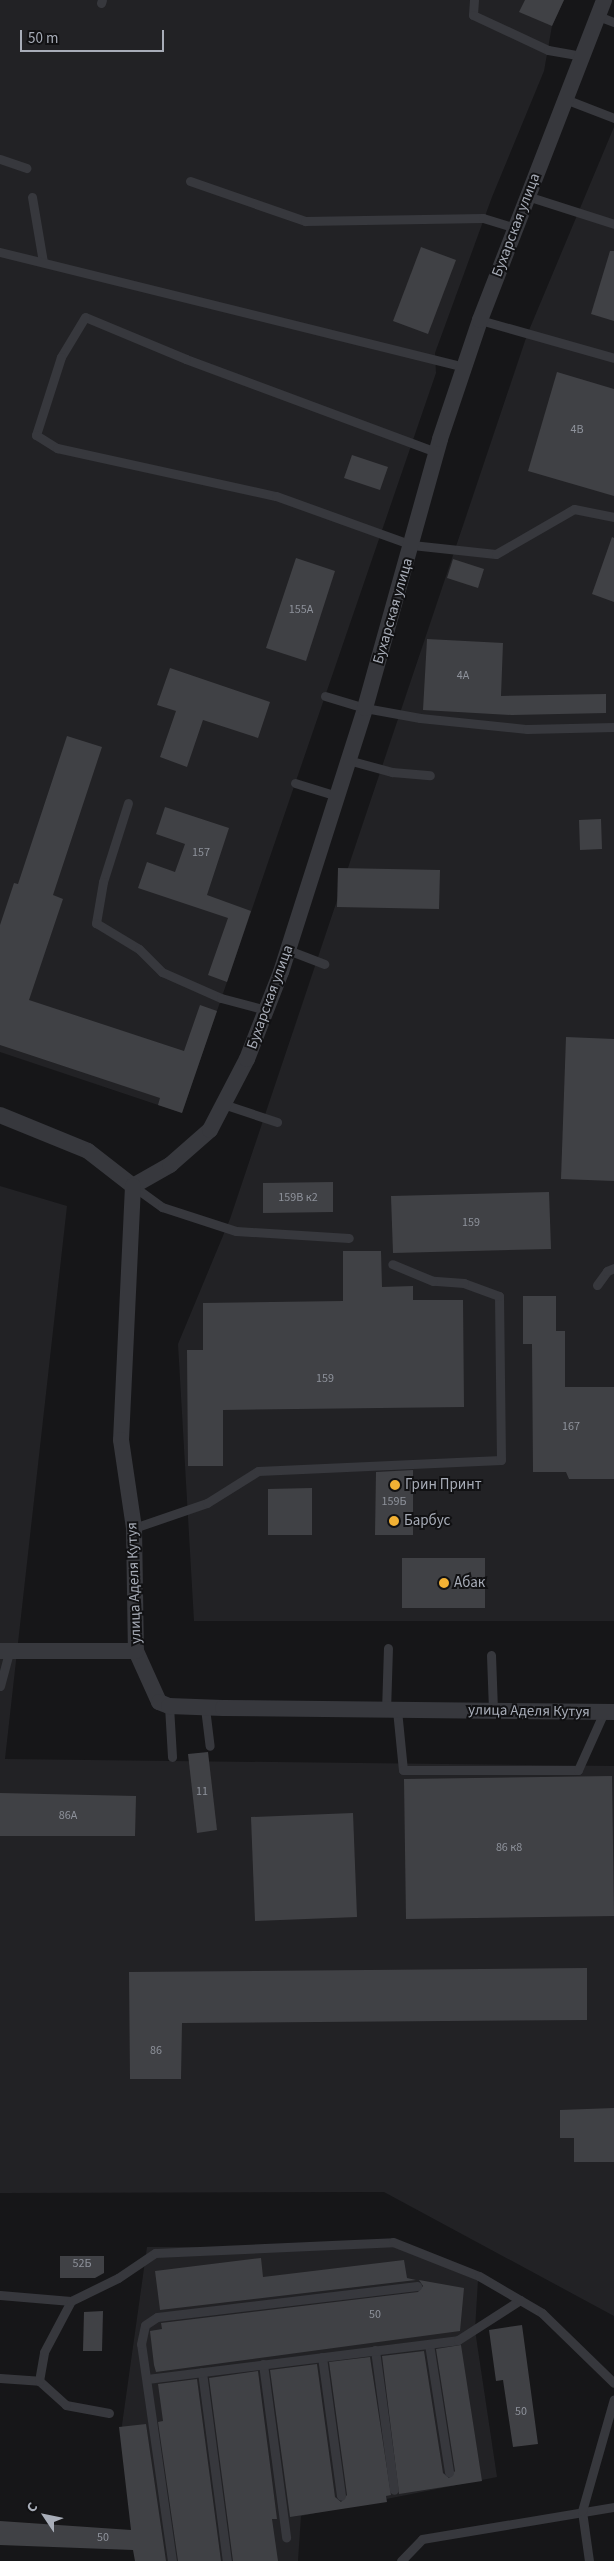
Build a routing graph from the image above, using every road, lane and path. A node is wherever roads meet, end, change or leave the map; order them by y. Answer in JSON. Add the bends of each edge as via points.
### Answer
{"nodes":[{"id":1,"x":474,"y":0,"type":"edge"},
{"id":2,"x":604,"y":0,"type":"edge"},
{"id":3,"x":598,"y":16,"type":"junction"},
{"id":4,"x":614,"y":22,"type":"edge"},
{"id":5,"x":582,"y":56,"type":"junction"},
{"id":6,"x":565,"y":99,"type":"junction"},
{"id":7,"x":614,"y":118,"type":"edge"},
{"id":8,"x":0,"y":159,"type":"edge"},
{"id":9,"x":26,"y":168,"type":"dead end"},
{"id":10,"x":190,"y":181,"type":"dead end"},
{"id":11,"x":527,"y":196,"type":"junction"},
{"id":12,"x":32,"y":197,"type":"dead end"},
{"id":13,"x":614,"y":224,"type":"edge"},
{"id":14,"x":515,"y":228,"type":"junction"},
{"id":15,"x":0,"y":252,"type":"edge"},
{"id":16,"x":43,"y":262,"type":"junction"},
{"id":17,"x":480,"y":320,"type":"junction"},
{"id":18,"x":614,"y":358,"type":"edge"},
{"id":19,"x":464,"y":367,"type":"junction"},
{"id":20,"x":436,"y":452,"type":"junction"},
{"id":21,"x":614,"y":517,"type":"edge"},
{"id":22,"x":412,"y":545,"type":"junction"},
{"id":23,"x":325,"y":696,"type":"dead end"},
{"id":24,"x":365,"y":708,"type":"junction"},
{"id":25,"x":614,"y":728,"type":"edge"},
{"id":26,"x":348,"y":760,"type":"junction"},
{"id":27,"x":430,"y":775,"type":"dead end"},
{"id":28,"x":295,"y":783,"type":"dead end"},
{"id":29,"x":337,"y":796,"type":"junction"},
{"id":30,"x":128,"y":803,"type":"dead end"},
{"id":31,"x":288,"y":950,"type":"junction"},
{"id":32,"x":324,"y":964,"type":"dead end"},
{"id":33,"x":266,"y":1010,"type":"junction"},
{"id":34,"x":223,"y":1104,"type":"junction"},
{"id":35,"x":0,"y":1116,"type":"edge"},
{"id":36,"x":277,"y":1122,"type":"dead end"},
{"id":37,"x":133,"y":1186,"type":"junction"},
{"id":38,"x":349,"y":1238,"type":"dead end"},
{"id":39,"x":392,"y":1264,"type":"dead end"},
{"id":40,"x":614,"y":1268,"type":"edge"},
{"id":41,"x":597,"y":1285,"type":"dead end"},
{"id":42,"x":134,"y":1528,"type":"junction"},
{"id":43,"x":388,"y":1648,"type":"dead end"},
{"id":44,"x":136,"y":1651,"type":"junction"},
{"id":45,"x":5,"y":1652,"type":"edge"},
{"id":46,"x":492,"y":1655,"type":"dead end"},
{"id":47,"x":0,"y":1686,"type":"edge"},
{"id":48,"x":169,"y":1706,"type":"junction"},
{"id":49,"x":205,"y":1708,"type":"junction"},
{"id":50,"x":493,"y":1709,"type":"junction"},
{"id":51,"x":391,"y":1710,"type":"junction"},
{"id":52,"x":609,"y":1712,"type":"edge"},
{"id":53,"x":210,"y":1746,"type":"dead end"},
{"id":54,"x":172,"y":1757,"type":"dead end"},
{"id":55,"x":417,"y":2286,"type":"dead end"},
{"id":56,"x":0,"y":2295,"type":"edge"},
{"id":57,"x":520,"y":2300,"type":"junction"},
{"id":58,"x":70,"y":2301,"type":"junction"},
{"id":59,"x":429,"y":2344,"type":"junction"},
{"id":60,"x":375,"y":2350,"type":"junction"},
{"id":61,"x":322,"y":2357,"type":"junction"},
{"id":62,"x":263,"y":2364,"type":"junction"},
{"id":63,"x":202,"y":2372,"type":"junction"},
{"id":64,"x":0,"y":2378,"type":"edge"},
{"id":65,"x":147,"y":2379,"type":"junction"},
{"id":66,"x":39,"y":2381,"type":"junction"},
{"id":67,"x":614,"y":2383,"type":"edge"},
{"id":68,"x":614,"y":2399,"type":"edge"},
{"id":69,"x":109,"y":2413,"type":"dead end"},
{"id":70,"x":449,"y":2472,"type":"dead end"},
{"id":71,"x":394,"y":2490,"type":"dead end"},
{"id":72,"x":341,"y":2496,"type":"dead end"},
{"id":73,"x":614,"y":2507,"type":"edge"},
{"id":74,"x":582,"y":2511,"type":"junction"},
{"id":75,"x":286,"y":2537,"type":"dead end"},
{"id":76,"x":172,"y":2561,"type":"edge"},
{"id":77,"x":226,"y":2561,"type":"edge"},
{"id":78,"x":401,"y":2561,"type":"edge"},
{"id":79,"x":589,"y":2561,"type":"edge"}],
"edges":[{"from":1,"to":5,"type":"lane","via":[[473,15],[548,50]]},
{"from":2,"to":3,"type":"street","name":"Бухарская улица"},
{"from":3,"to":4,"type":"lane"},
{"from":3,"to":5,"type":"street","name":"Бухарская улица"},
{"from":5,"to":6,"type":"street","name":"Бухарская улица"},
{"from":6,"to":7,"type":"lane"},
{"from":6,"to":11,"type":"street","name":"Бухарская улица"},
{"from":8,"to":9,"type":"lane"},
{"from":10,"to":14,"type":"lane","via":[[305,221],[483,218]]},
{"from":11,"to":13,"type":"lane"},
{"from":11,"to":14,"type":"street","name":"Бухарская улица"},
{"from":12,"to":16,"type":"lane"},
{"from":14,"to":17,"type":"street","name":"Бухарская улица"},
{"from":15,"to":16,"type":"lane"},
{"from":16,"to":19,"type":"lane"},
{"from":17,"to":18,"type":"lane"},
{"from":17,"to":19,"type":"street","name":"Бухарская улица"},
{"from":19,"to":20,"type":"street","name":"Бухарская улица"},
{"from":20,"to":22,"type":"street","name":"Бухарская улица"},
{"from":20,"to":22,"type":"lane","via":[[186,359],[84,317],[61,356],[36,435],[57,448],[276,496]]},
{"from":21,"to":22,"type":"lane","via":[[574,509],[496,554]]},
{"from":22,"to":24,"type":"street","name":"Бухарская улица"},
{"from":23,"to":24,"type":"lane"},
{"from":24,"to":25,"type":"lane","via":[[527,729]]},
{"from":24,"to":26,"type":"street","name":"Бухарская улица"},
{"from":26,"to":27,"type":"lane","via":[[392,772]]},
{"from":26,"to":29,"type":"street","name":"Бухарская улица"},
{"from":28,"to":29,"type":"lane"},
{"from":29,"to":31,"type":"street","name":"Бухарская улица"},
{"from":30,"to":33,"type":"lane","via":[[102,882],[96,923],[139,949],[162,972],[221,998]]},
{"from":31,"to":32,"type":"lane"},
{"from":31,"to":33,"type":"street","name":"Бухарская улица"},
{"from":33,"to":34,"type":"street","name":"Бухарская улица"},
{"from":34,"to":36,"type":"lane"},
{"from":34,"to":37,"type":"street","name":"Бухарская улица","via":[[210,1130],[170,1165]]},
{"from":35,"to":37,"type":"street","via":[[88,1151]]},
{"from":37,"to":38,"type":"lane","via":[[162,1208],[236,1231]]},
{"from":37,"to":42,"type":"street","name":"улица Аделя Кутуя","via":[[121,1440]]},
{"from":39,"to":42,"type":"lane","via":[[433,1281],[464,1283],[499,1296],[501,1460],[258,1470],[207,1503]]},
{"from":40,"to":41,"type":"lane","via":[[606,1271]]},
{"from":42,"to":44,"type":"street","name":"улица Аделя Кутуя"},
{"from":43,"to":51,"type":"lane"},
{"from":44,"to":45,"type":"street"},
{"from":44,"to":48,"type":"street","name":"улица Аделя Кутуя","via":[[159,1702]]},
{"from":45,"to":47,"type":"lane"},
{"from":46,"to":50,"type":"lane"},
{"from":48,"to":49,"type":"street","name":"улица Аделя Кутуя"},
{"from":48,"to":54,"type":"lane"},
{"from":49,"to":51,"type":"street","name":"улица Аделя Кутуя"},
{"from":49,"to":53,"type":"lane"},
{"from":50,"to":51,"type":"street","name":"улица Аделя Кутуя"},
{"from":50,"to":52,"type":"street","name":"улица Аделя Кутуя"},
{"from":51,"to":52,"type":"lane","via":[[403,1770],[578,1770]]},
{"from":55,"to":65,"type":"lane","via":[[157,2317],[145,2325],[141,2344]]},
{"from":56,"to":58,"type":"lane"},
{"from":57,"to":58,"type":"lane","via":[[479,2276],[393,2242],[156,2253],[118,2278]]},
{"from":57,"to":59,"type":"lane","via":[[458,2340]]},
{"from":57,"to":67,"type":"lane","via":[[542,2313]]},
{"from":58,"to":66,"type":"lane","via":[[44,2352]]},
{"from":59,"to":60,"type":"lane"},
{"from":59,"to":70,"type":"lane"},
{"from":60,"to":61,"type":"lane"},
{"from":60,"to":71,"type":"lane"},
{"from":61,"to":62,"type":"lane"},
{"from":61,"to":72,"type":"lane"},
{"from":62,"to":63,"type":"lane"},
{"from":62,"to":75,"type":"lane"},
{"from":63,"to":65,"type":"lane"},
{"from":63,"to":77,"type":"lane"},
{"from":64,"to":66,"type":"lane"},
{"from":65,"to":76,"type":"lane"},
{"from":66,"to":69,"type":"lane","via":[[66,2405]]},
{"from":68,"to":74,"type":"lane"},
{"from":73,"to":74,"type":"lane"},
{"from":74,"to":78,"type":"lane","via":[[422,2539]]},
{"from":74,"to":79,"type":"lane"}]}
